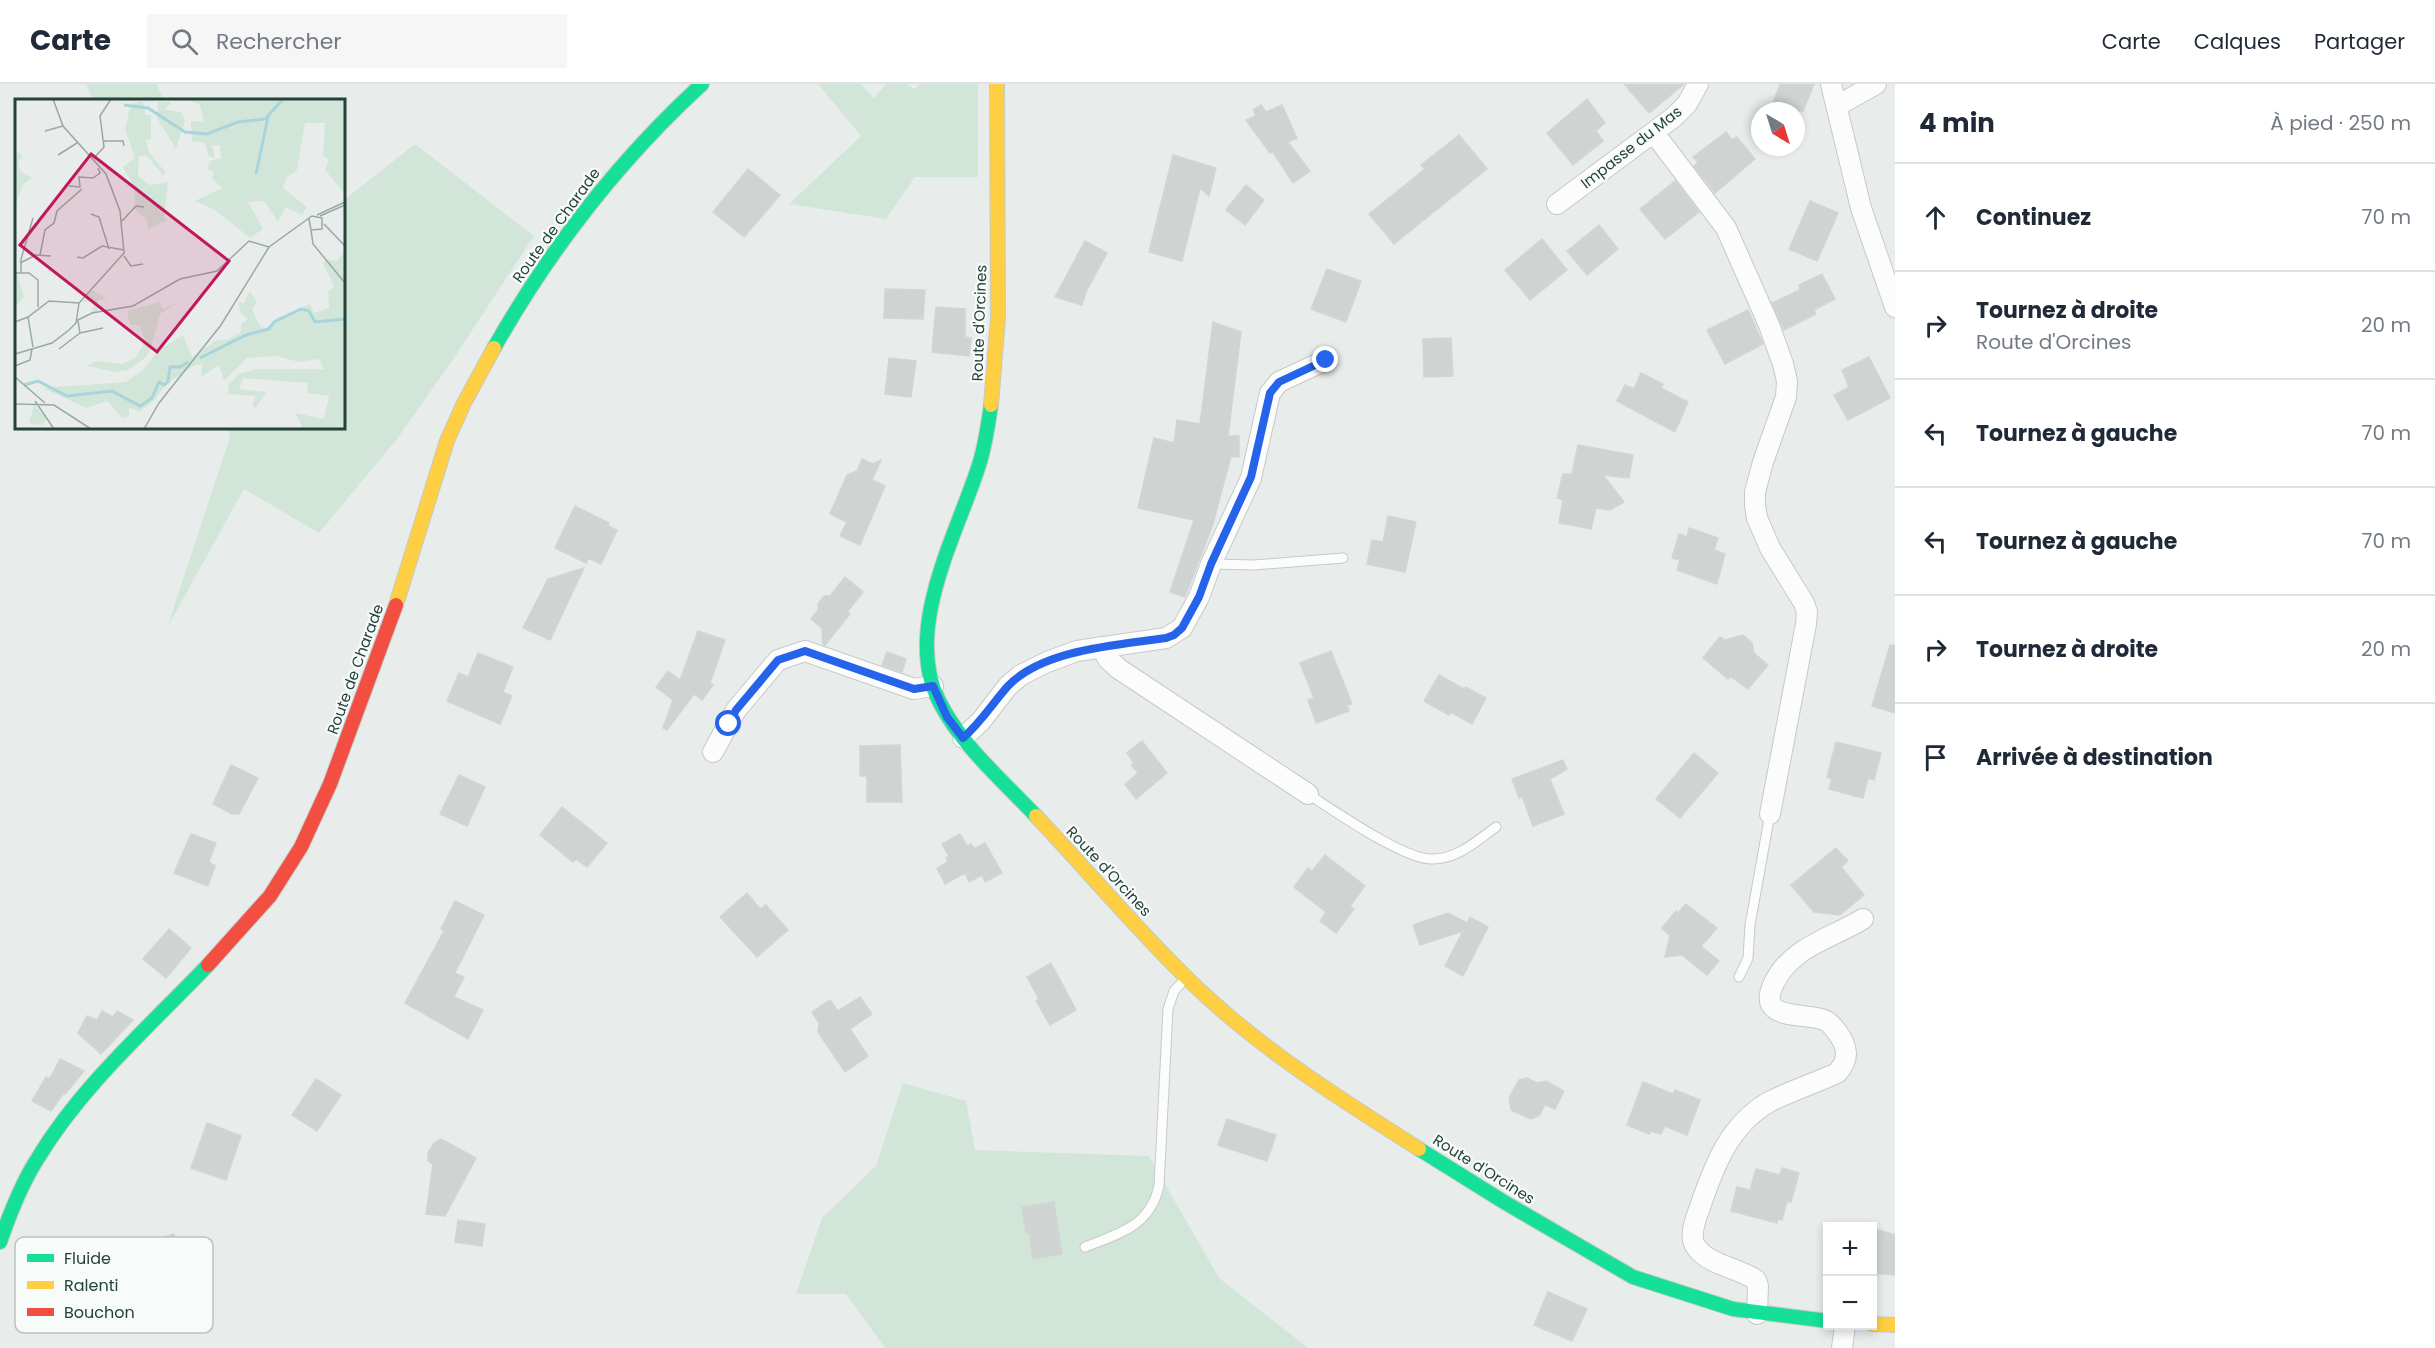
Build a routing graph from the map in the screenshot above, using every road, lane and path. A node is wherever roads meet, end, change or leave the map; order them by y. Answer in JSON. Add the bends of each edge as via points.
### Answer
{"nodes":[{"id":1,"x":702,"y":84,"type":"edge"},
{"id":2,"x":997,"y":84,"type":"edge"},
{"id":3,"x":1698,"y":84,"type":"edge"},
{"id":4,"x":1831,"y":84,"type":"edge"},
{"id":5,"x":1876,"y":84,"type":"edge"},
{"id":6,"x":1837,"y":106,"type":"junction"},
{"id":7,"x":1654,"y":133,"type":"junction"},
{"id":8,"x":1557,"y":204,"type":"dead end"},
{"id":9,"x":1895,"y":307,"type":"edge"},
{"id":10,"x":1326,"y":360,"type":"dead end"},
{"id":11,"x":1343,"y":558,"type":"dead end"},
{"id":12,"x":1211,"y":564,"type":"junction"},
{"id":13,"x":1101,"y":647,"type":"junction"},
{"id":14,"x":933,"y":686,"type":"junction"},
{"id":15,"x":963,"y":738,"type":"junction"},
{"id":16,"x":713,"y":752,"type":"dead end"},
{"id":17,"x":1308,"y":794,"type":"joint"},
{"id":18,"x":1770,"y":814,"type":"joint"},
{"id":19,"x":1496,"y":827,"type":"dead end"},
{"id":20,"x":1863,"y":919,"type":"dead end"},
{"id":21,"x":1186,"y":977,"type":"junction"},
{"id":22,"x":1739,"y":977,"type":"dead end"},
{"id":23,"x":0,"y":1242,"type":"edge"},
{"id":24,"x":1085,"y":1247,"type":"dead end"},
{"id":25,"x":1757,"y":1314,"type":"junction"},
{"id":26,"x":1823,"y":1321,"type":"edge"},
{"id":27,"x":1877,"y":1324,"type":"edge"},
{"id":28,"x":1895,"y":1326,"type":"edge"},
{"id":29,"x":1844,"y":1330,"type":"edge"},
{"id":30,"x":1842,"y":1348,"type":"edge"}],
"edges":[{"from":1,"to":23,"type":"main road","name":"Route de Charade","via":[[652,131],[595,195],[511,319],[468,394],[446,442],[400,592],[330,792],[291,866],[272,895],[211,963],[84,1096],[43,1150]]},
{"from":2,"to":14,"type":"main road","name":"Route d'Orcines","via":[[998,353],[976,475],[932,600],[927,662]]},
{"from":3,"to":7,"type":"street","name":"Impasse du Mas","via":[[1687,104]]},
{"from":4,"to":6,"type":"street"},
{"from":5,"to":6,"type":"street"},
{"from":6,"to":9,"type":"street","via":[[1861,208]]},
{"from":7,"to":8,"type":"street","name":"Impasse du Mas"},
{"from":7,"to":18,"type":"street","via":[[1726,228],[1769,325],[1787,381],[1786,397],[1755,492],[1755,505],[1770,548],[1807,612]]},
{"from":10,"to":12,"type":"street","via":[[1279,382],[1270,393],[1251,477]]},
{"from":11,"to":12,"type":"lane"},
{"from":12,"to":13,"type":"street","via":[[1199,597],[1174,635]]},
{"from":13,"to":15,"type":"street","via":[[1077,651],[1021,675]]},
{"from":13,"to":17,"type":"street","via":[[1119,669]]},
{"from":14,"to":15,"type":"main road","name":"Route d'Orcines","via":[[947,717]]},
{"from":14,"to":16,"type":"street","via":[[914,689],[805,651],[778,660],[736,710]]},
{"from":15,"to":21,"type":"main road","name":"Route d'Orcines"},
{"from":17,"to":19,"type":"lane","via":[[1376,837],[1429,860],[1471,846]]},
{"from":18,"to":22,"type":"lane","via":[[1750,925],[1748,958]]},
{"from":20,"to":25,"type":"street","via":[[1803,951],[1781,970],[1770,992],[1773,1007],[1783,1014],[1822,1018],[1831,1023],[1845,1042],[1844,1065],[1837,1073],[1769,1102],[1735,1130],[1695,1223],[1692,1237],[1701,1253],[1756,1280]]},
{"from":21,"to":24,"type":"lane","via":[[1174,991],[1168,1009],[1157,1198],[1143,1219],[1132,1227]]},
{"from":21,"to":25,"type":"main road","name":"Route d'Orcines","via":[[1263,1043],[1341,1099],[1504,1202],[1633,1277],[1685,1296]]},
{"from":25,"to":26,"type":"main road","name":"Route d'Orcines"},
{"from":27,"to":28,"type":"main road"},
{"from":29,"to":30,"type":"street"}]}
